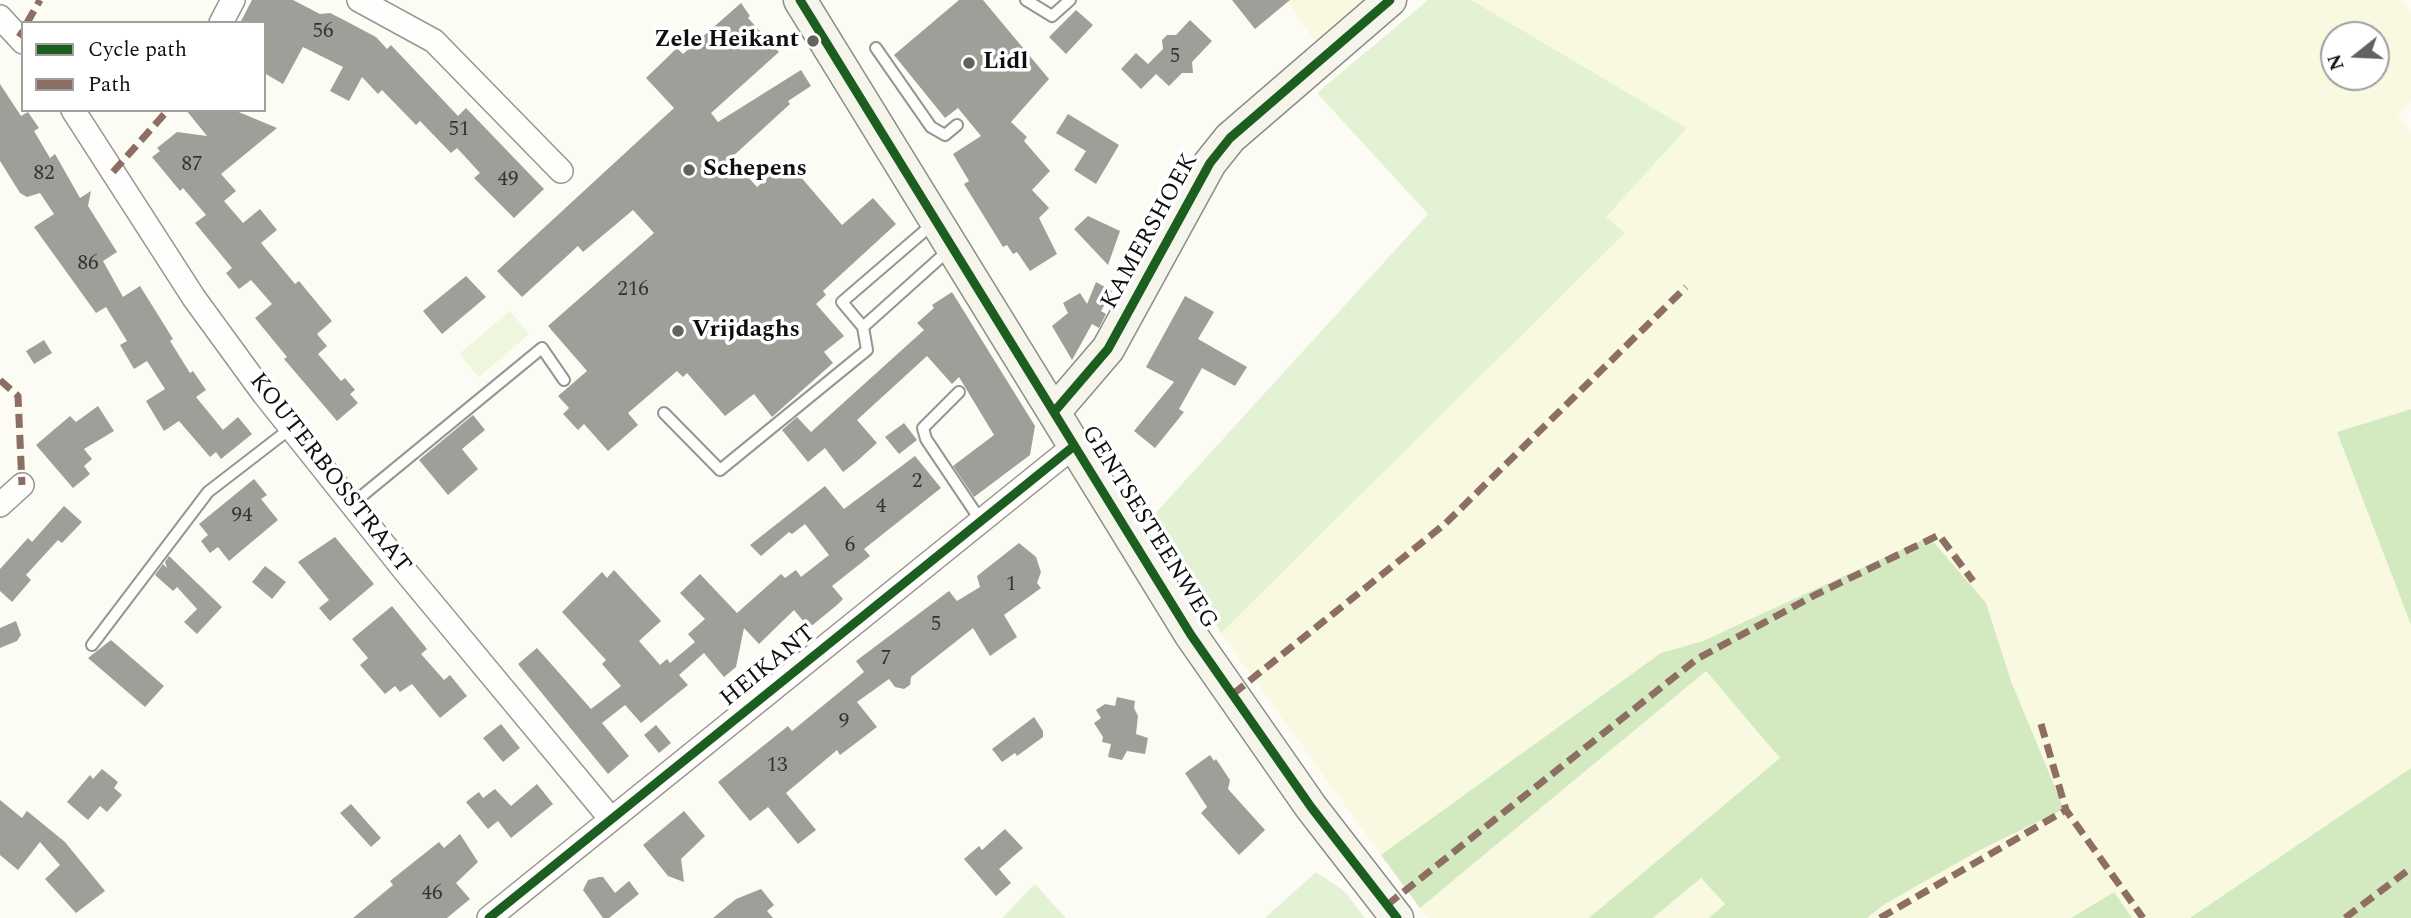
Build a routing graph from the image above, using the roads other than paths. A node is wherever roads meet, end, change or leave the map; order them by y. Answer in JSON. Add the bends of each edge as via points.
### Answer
{"nodes":[{"id":1,"x":233,"y":0,"type":"edge"},
{"id":2,"x":359,"y":0,"type":"edge"},
{"id":3,"x":800,"y":0,"type":"edge"},
{"id":4,"x":1026,"y":0,"type":"edge"},
{"id":5,"x":1070,"y":0,"type":"edge"},
{"id":6,"x":1390,"y":0,"type":"edge"},
{"id":7,"x":0,"y":17,"type":"edge"},
{"id":8,"x":222,"y":21,"type":"edge"},
{"id":9,"x":21,"y":40,"type":"edge"},
{"id":10,"x":876,"y":48,"type":"dead end"},
{"id":11,"x":74,"y":112,"type":"edge"},
{"id":12,"x":957,"y":125,"type":"dead end"},
{"id":13,"x":561,"y":171,"type":"dead end"},
{"id":14,"x":944,"y":234,"type":"junction"},
{"id":15,"x":863,"y":327,"type":"junction"},
{"id":16,"x":564,"y":380,"type":"dead end"},
{"id":17,"x":959,"y":392,"type":"dead end"},
{"id":18,"x":1054,"y":412,"type":"junction"},
{"id":19,"x":664,"y":413,"type":"dead end"},
{"id":20,"x":291,"y":428,"type":"junction"},
{"id":21,"x":1074,"y":446,"type":"junction"},
{"id":22,"x":22,"y":485,"type":"dead end"},
{"id":23,"x":0,"y":505,"type":"edge"},
{"id":24,"x":352,"y":505,"type":"junction"},
{"id":25,"x":981,"y":521,"type":"junction"},
{"id":26,"x":92,"y":645,"type":"dead end"},
{"id":27,"x":611,"y":819,"type":"junction"},
{"id":28,"x":489,"y":918,"type":"edge"},
{"id":29,"x":1397,"y":918,"type":"edge"}],
"edges":[{"from":1,"to":8,"type":"street"},
{"from":2,"to":13,"type":"street","via":[[433,41]]},
{"from":3,"to":14,"type":"main road","name":"GENTSESTEENWEG"},
{"from":4,"to":5,"type":"lane","via":[[1052,16]]},
{"from":6,"to":18,"type":"main road","name":"KAMERSHOEK","via":[[1230,138],[1210,163],[1108,349]]},
{"from":7,"to":9,"type":"street"},
{"from":10,"to":12,"type":"lane","via":[[931,127],[945,135]]},
{"from":11,"to":20,"type":"street","name":"KOUTERBOSSTRAAT","via":[[194,298]]},
{"from":14,"to":15,"type":"lane"},
{"from":14,"to":15,"type":"lane","via":[[842,302]]},
{"from":14,"to":18,"type":"main road","name":"GENTSESTEENWEG"},
{"from":15,"to":19,"type":"lane","via":[[867,350],[720,470]]},
{"from":16,"to":24,"type":"lane","via":[[542,348]]},
{"from":17,"to":25,"type":"lane","via":[[923,428]]},
{"from":18,"to":21,"type":"main road","name":"GENTSESTEENWEG"},
{"from":20,"to":24,"type":"street","name":"KOUTERBOSSTRAAT"},
{"from":20,"to":26,"type":"lane","via":[[208,492]]},
{"from":21,"to":25,"type":"street","name":"HEIKANT"},
{"from":21,"to":29,"type":"main road","name":"GENTSESTEENWEG","via":[[1191,635],[1311,807]]},
{"from":22,"to":23,"type":"street"},
{"from":24,"to":27,"type":"street","name":"KOUTERBOSSTRAAT"},
{"from":25,"to":27,"type":"street","name":"HEIKANT"},
{"from":27,"to":28,"type":"street","name":"HEIKANT"}]}
